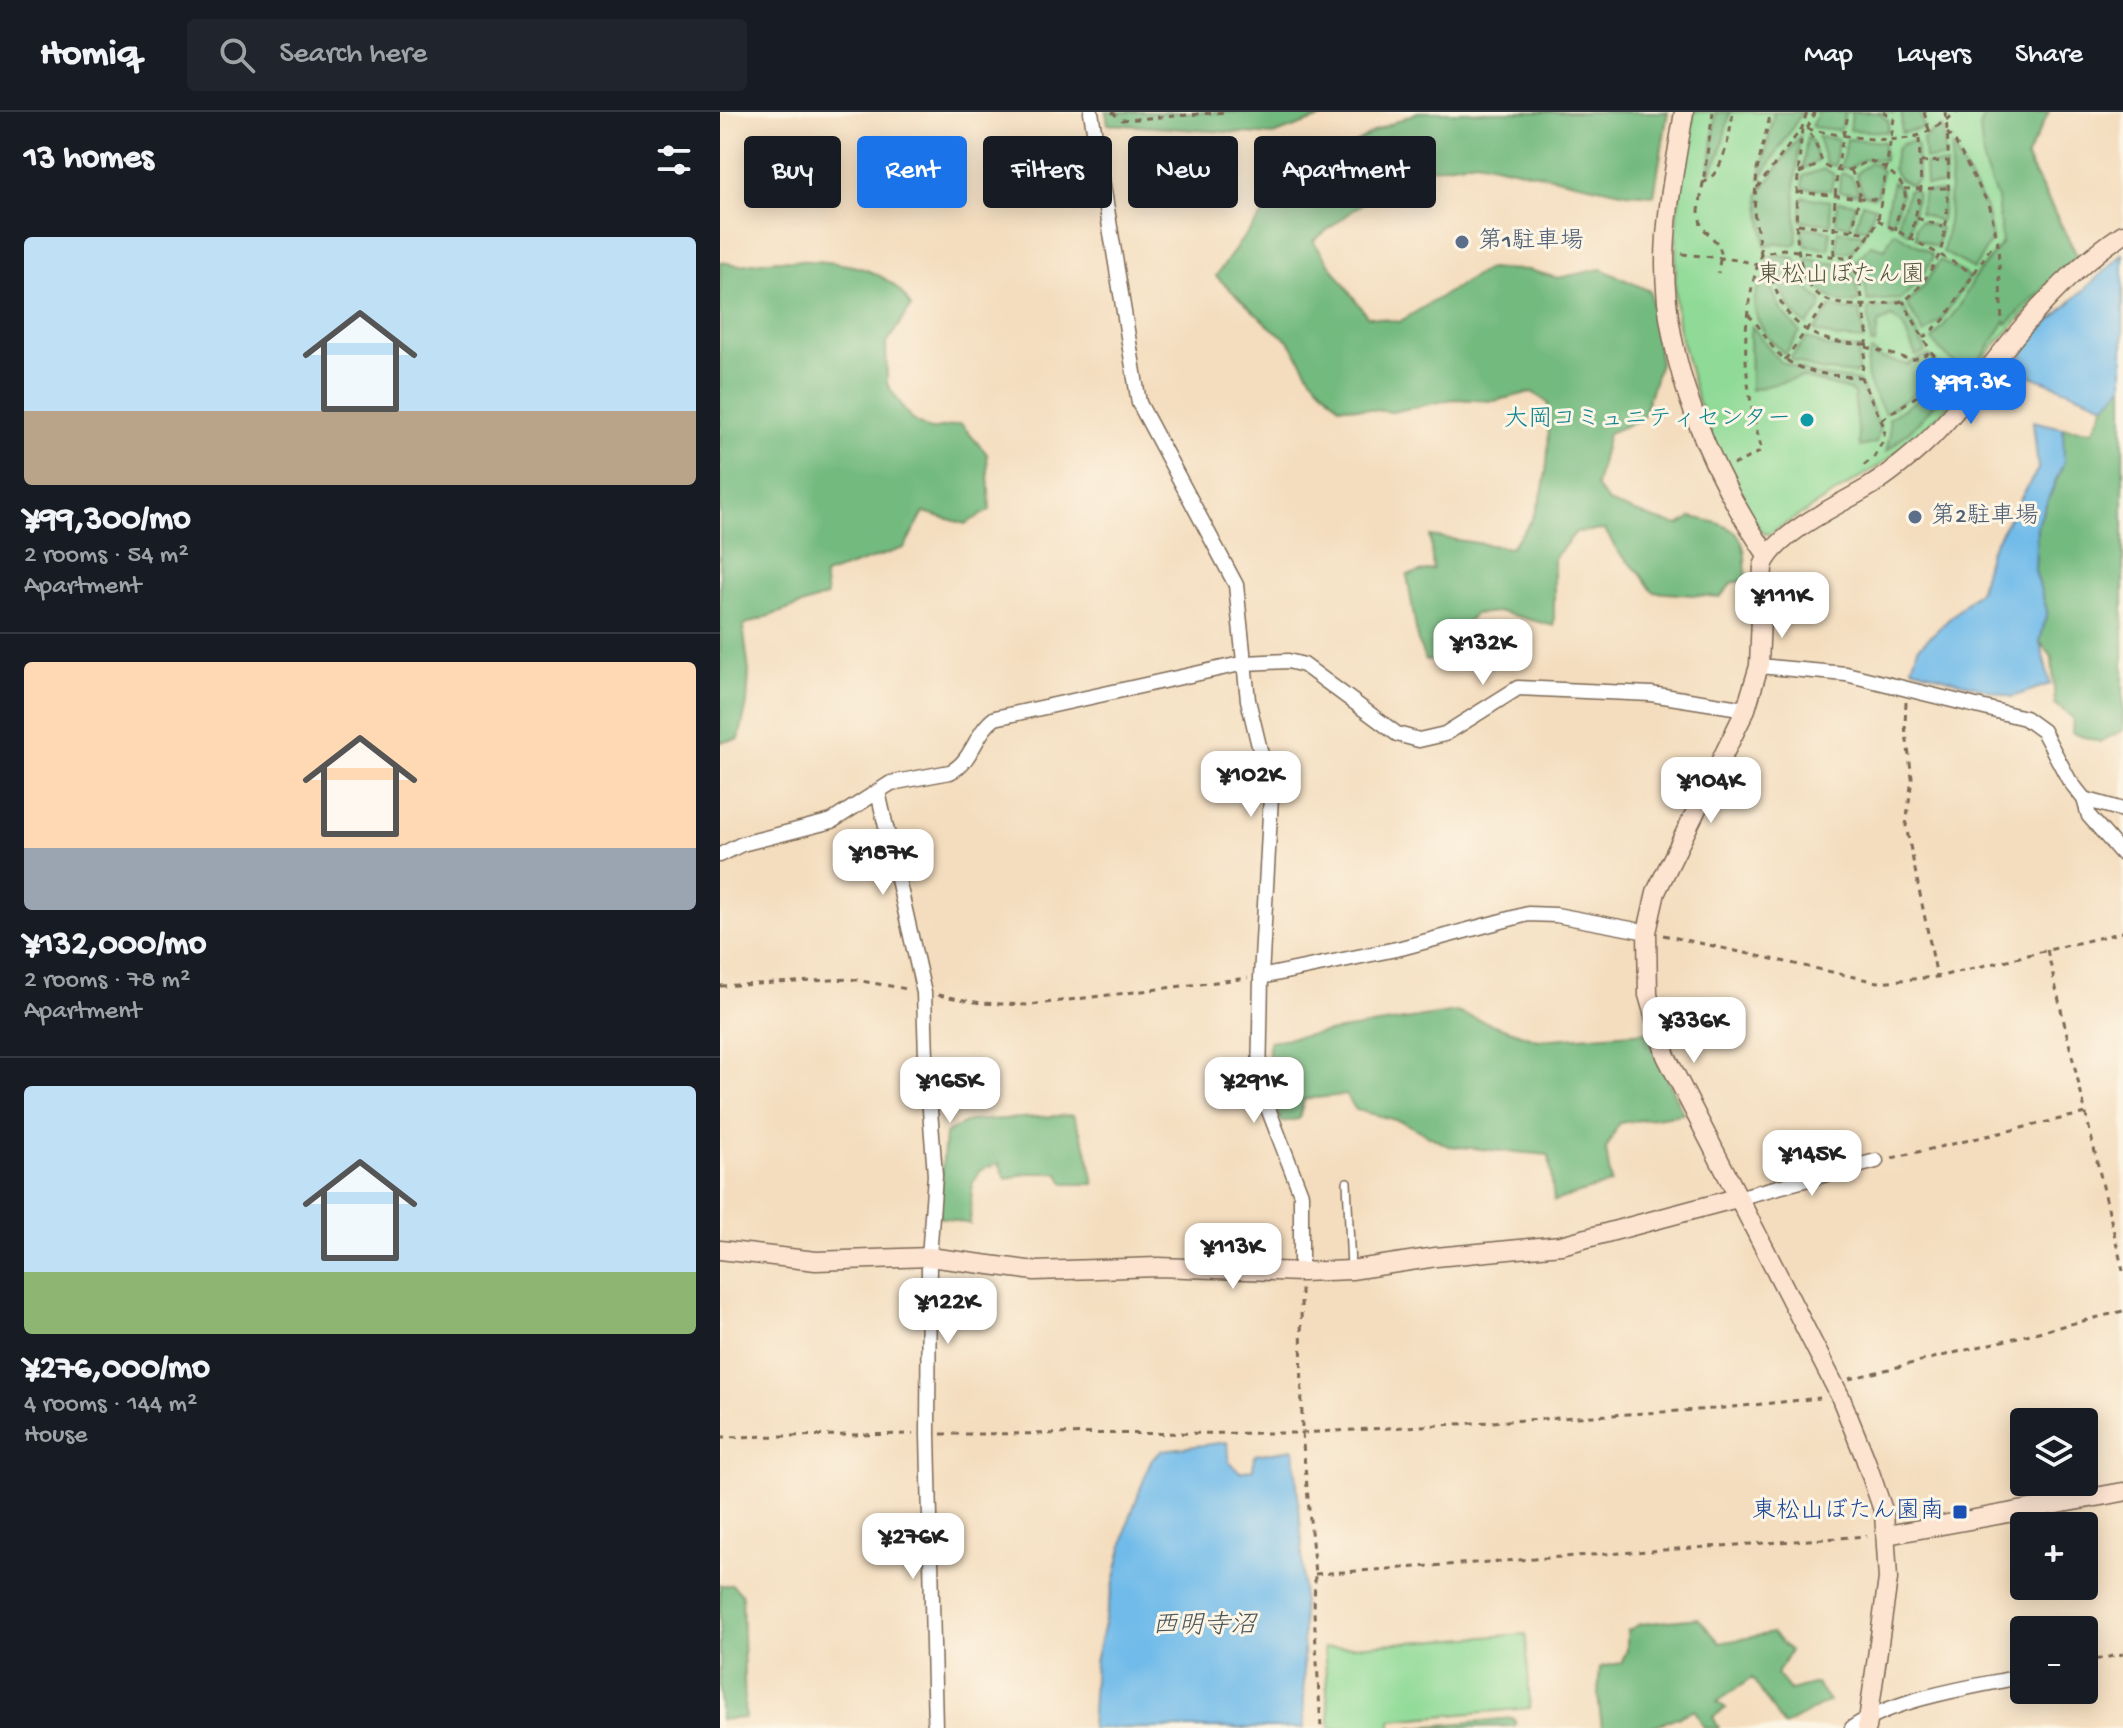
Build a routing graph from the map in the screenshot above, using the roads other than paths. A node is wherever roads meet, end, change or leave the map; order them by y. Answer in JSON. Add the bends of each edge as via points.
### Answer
{"nodes":[{"id":1,"x":1091,"y":112,"type":"edge"},
{"id":2,"x":1684,"y":112,"type":"edge"},
{"id":3,"x":2123,"y":234,"type":"edge"},
{"id":4,"x":1767,"y":555,"type":"junction"},
{"id":5,"x":1245,"y":663,"type":"junction"},
{"id":6,"x":1759,"y":666,"type":"junction"},
{"id":7,"x":1746,"y":709,"type":"junction"},
{"id":8,"x":878,"y":792,"type":"junction"},
{"id":9,"x":2084,"y":799,"type":"junction"},
{"id":10,"x":2123,"y":810,"type":"edge"},
{"id":11,"x":720,"y":855,"type":"edge"},
{"id":12,"x":2123,"y":855,"type":"edge"},
{"id":13,"x":1647,"y":932,"type":"junction"},
{"id":14,"x":1261,"y":977,"type":"junction"},
{"id":15,"x":1876,"y":1161,"type":"road end"},
{"id":16,"x":1347,"y":1182,"type":"dead end"},
{"id":17,"x":1737,"y":1198,"type":"junction"},
{"id":18,"x":720,"y":1250,"type":"edge"},
{"id":19,"x":929,"y":1257,"type":"junction"},
{"id":20,"x":1351,"y":1270,"type":"junction"},
{"id":21,"x":1301,"y":1272,"type":"junction"},
{"id":22,"x":2123,"y":1492,"type":"edge"},
{"id":23,"x":1887,"y":1535,"type":"junction"},
{"id":24,"x":2010,"y":1679,"type":"edge"},
{"id":25,"x":1862,"y":1724,"type":"edge"},
{"id":26,"x":935,"y":1728,"type":"edge"}],
"edges":[{"from":1,"to":5,"type":"street","via":[[1139,403],[1236,585]]},
{"from":2,"to":4,"type":"street","via":[[1668,213],[1670,330],[1717,469]]},
{"from":3,"to":4,"type":"street","via":[[2045,301],[1951,418],[1916,452]]},
{"from":4,"to":6,"type":"street"},
{"from":5,"to":7,"type":"street","via":[[1304,665],[1397,734],[1419,740],[1445,734],[1518,688],[1651,694]]},
{"from":5,"to":8,"type":"street","via":[[995,718],[983,727],[959,768],[891,783]]},
{"from":5,"to":14,"type":"street","via":[[1248,700],[1271,796]]},
{"from":6,"to":7,"type":"street"},
{"from":6,"to":9,"type":"street","via":[[1846,674],[2025,718],[2043,731]]},
{"from":7,"to":13,"type":"street","via":[[1662,877]]},
{"from":8,"to":11,"type":"street","via":[[832,821],[742,844]]},
{"from":8,"to":19,"type":"street","via":[[924,993],[935,1175]]},
{"from":9,"to":10,"type":"street"},
{"from":9,"to":12,"type":"street","via":[[2089,816]]},
{"from":13,"to":14,"type":"street","via":[[1528,914]]},
{"from":13,"to":17,"type":"street","via":[[1648,995],[1666,1056]]},
{"from":14,"to":21,"type":"street","via":[[1259,1085],[1301,1194]]},
{"from":15,"to":17,"type":"street"},
{"from":16,"to":20,"type":"lane"},
{"from":17,"to":20,"type":"street","via":[[1561,1245]]},
{"from":17,"to":23,"type":"street","via":[[1836,1390],[1875,1486]]},
{"from":18,"to":19,"type":"street","via":[[816,1261]]},
{"from":19,"to":21,"type":"street","via":[[1035,1271],[1158,1267]]},
{"from":19,"to":26,"type":"street"},
{"from":20,"to":21,"type":"street"},
{"from":22,"to":23,"type":"street"},
{"from":23,"to":25,"type":"street","via":[[1885,1616]]},
{"from":24,"to":25,"type":"street","via":[[1897,1706]]}]}
